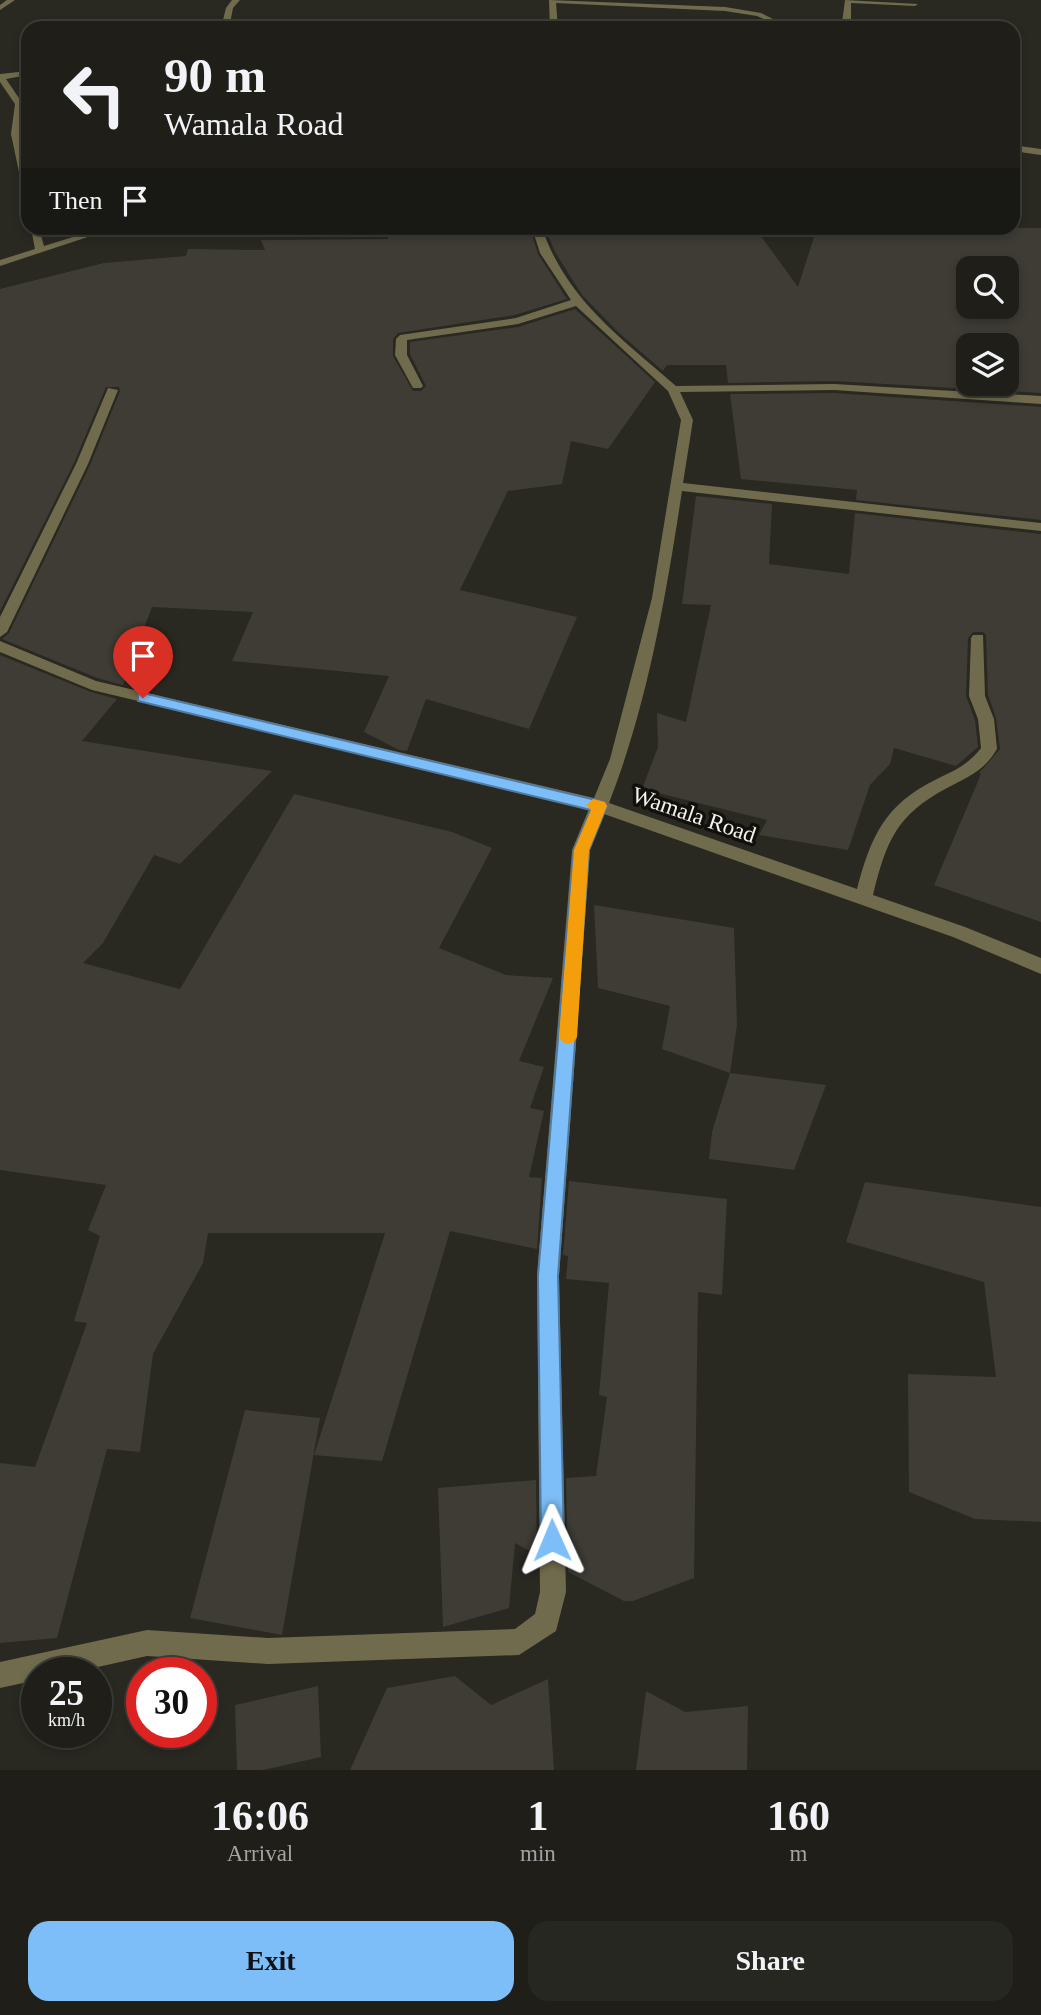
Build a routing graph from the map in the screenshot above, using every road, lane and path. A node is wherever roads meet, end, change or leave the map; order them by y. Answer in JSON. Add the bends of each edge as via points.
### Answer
{"nodes":[{"id":1,"x":12,"y":0,"type":"edge"},
{"id":2,"x":237,"y":0,"type":"edge"},
{"id":3,"x":552,"y":1,"type":"edge"},
{"id":4,"x":915,"y":4,"type":"dead end"},
{"id":5,"x":0,"y":8,"type":"edge"},
{"id":6,"x":227,"y":21,"type":"edge"},
{"id":7,"x":553,"y":21,"type":"edge"},
{"id":8,"x":772,"y":21,"type":"edge"},
{"id":9,"x":847,"y":21,"type":"edge"},
{"id":10,"x":21,"y":74,"type":"edge"},
{"id":11,"x":1,"y":77,"type":"edge"},
{"id":12,"x":15,"y":98,"type":"junction"},
{"id":13,"x":0,"y":100,"type":"edge"},
{"id":14,"x":1020,"y":149,"type":"edge"},
{"id":15,"x":1041,"y":152,"type":"edge"},
{"id":16,"x":21,"y":160,"type":"edge"},
{"id":17,"x":37,"y":235,"type":"edge"},
{"id":18,"x":88,"y":235,"type":"edge"},
{"id":19,"x":539,"y":235,"type":"edge"},
{"id":20,"x":40,"y":250,"type":"junction"},
{"id":21,"x":0,"y":263,"type":"edge"},
{"id":22,"x":578,"y":302,"type":"junction"},
{"id":23,"x":417,"y":386,"type":"dead end"},
{"id":24,"x":673,"y":389,"type":"junction"},
{"id":25,"x":112,"y":390,"type":"dead end"},
{"id":26,"x":1041,"y":400,"type":"edge"},
{"id":27,"x":676,"y":486,"type":"junction"},
{"id":28,"x":1041,"y":527,"type":"edge"},
{"id":29,"x":0,"y":632,"type":"edge"},
{"id":30,"x":978,"y":638,"type":"dead end"},
{"id":31,"x":0,"y":646,"type":"edge"},
{"id":32,"x":600,"y":806,"type":"junction"},
{"id":33,"x":863,"y":898,"type":"junction"},
{"id":34,"x":1041,"y":966,"type":"edge"},
{"id":35,"x":0,"y":1675,"type":"edge"}],
"edges":[{"from":1,"to":5,"type":"street"},
{"from":2,"to":6,"type":"street"},
{"from":3,"to":7,"type":"street"},
{"from":3,"to":8,"type":"street","via":[[725,9],[759,14]]},
{"from":4,"to":9,"type":"street","via":[[848,1]]},
{"from":10,"to":11,"type":"street"},
{"from":11,"to":12,"type":"street"},
{"from":12,"to":13,"type":"street"},
{"from":12,"to":16,"type":"street"},
{"from":14,"to":15,"type":"street"},
{"from":17,"to":20,"type":"street"},
{"from":18,"to":20,"type":"street"},
{"from":19,"to":22,"type":"street","via":[[567,292]]},
{"from":20,"to":21,"type":"street"},
{"from":22,"to":23,"type":"street","via":[[518,321],[404,337],[401,355]]},
{"from":22,"to":24,"type":"street"},
{"from":24,"to":26,"type":"street","via":[[834,387]]},
{"from":24,"to":27,"type":"street","via":[[687,420]]},
{"from":25,"to":29,"type":"street","via":[[82,464]]},
{"from":27,"to":28,"type":"street"},
{"from":27,"to":32,"type":"street","via":[[659,598],[618,760]]},
{"from":30,"to":33,"type":"street","via":[[977,696],[986,719],[989,749],[971,771],[941,784],[893,818],[879,838]]},
{"from":31,"to":32,"type":"street","name":"Wamala Road","via":[[92,685]]},
{"from":32,"to":33,"type":"street","name":"Wamala Road"},
{"from":32,"to":35,"type":"street","via":[[581,850],[548,1276],[553,1592],[547,1622],[519,1642],[268,1651],[147,1643]]},
{"from":33,"to":34,"type":"street","name":"Wamala Road"}]}
